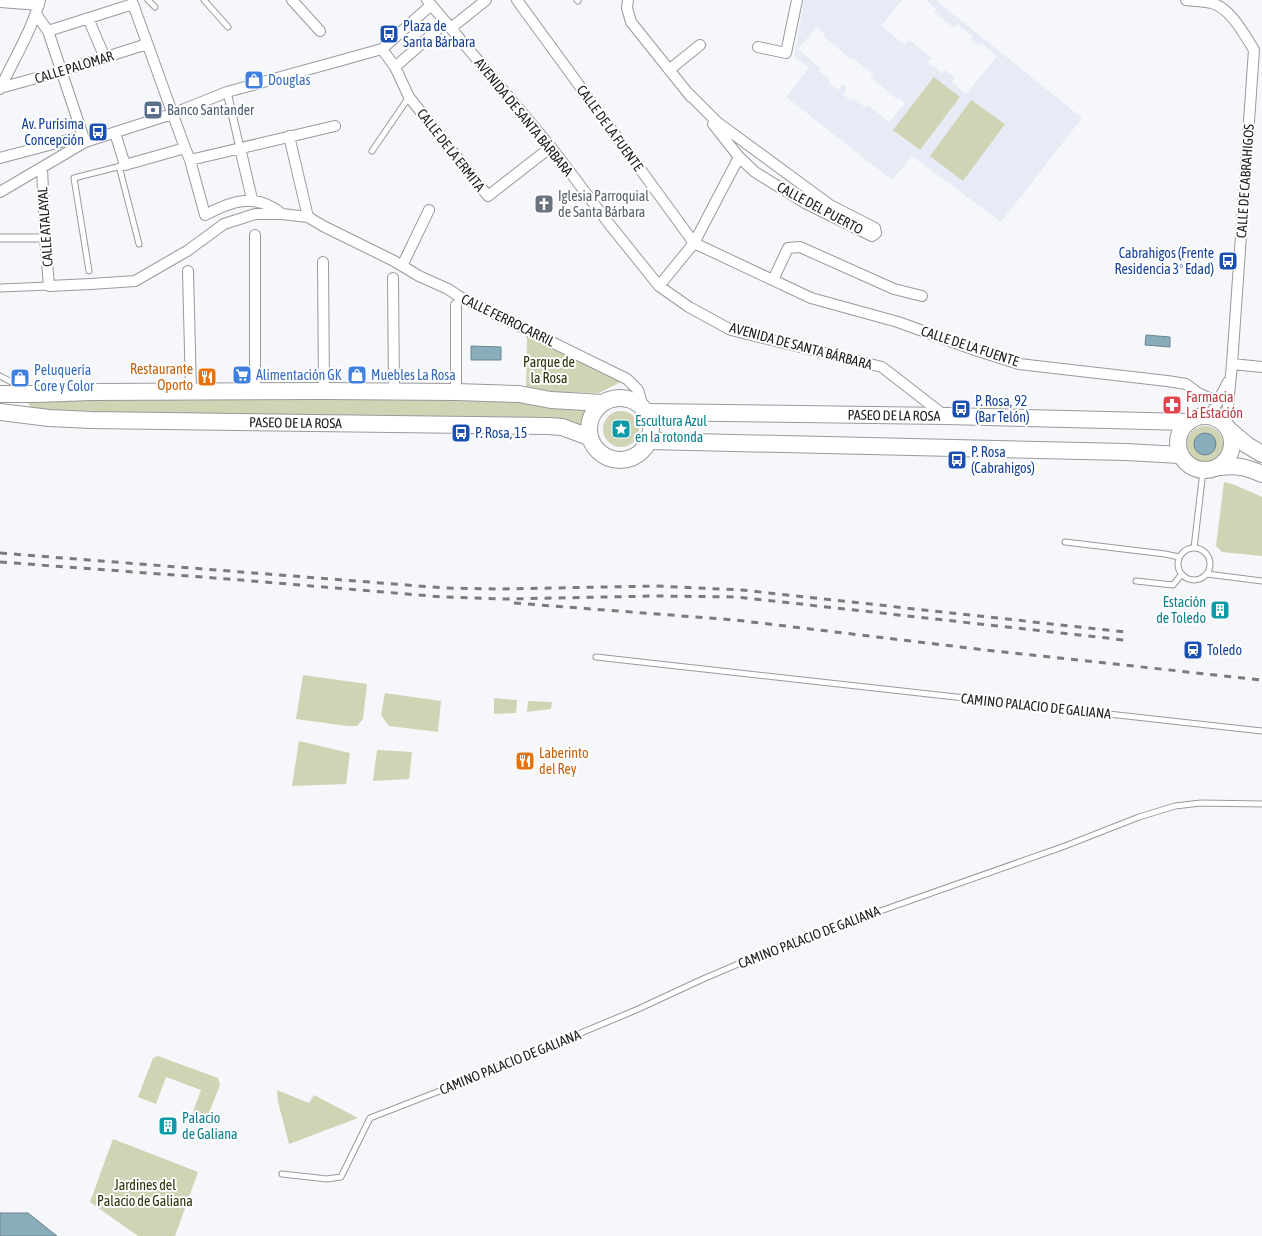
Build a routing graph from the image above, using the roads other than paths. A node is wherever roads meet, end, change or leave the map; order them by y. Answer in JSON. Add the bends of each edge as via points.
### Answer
{"nodes":[{"id":1,"x":148,"y":0,"type":"edge"},
{"id":2,"x":204,"y":0,"type":"edge"},
{"id":3,"x":292,"y":0,"type":"edge"},
{"id":4,"x":486,"y":0,"type":"edge"},
{"id":5,"x":517,"y":0,"type":"edge"},
{"id":6,"x":628,"y":0,"type":"edge"},
{"id":7,"x":797,"y":0,"type":"edge"},
{"id":8,"x":1186,"y":0,"type":"edge"},
{"id":9,"x":0,"y":2,"type":"edge"},
{"id":10,"x":429,"y":2,"type":"edge"},
{"id":11,"x":38,"y":6,"type":"edge"},
{"id":12,"x":155,"y":7,"type":"dead end"},
{"id":13,"x":88,"y":18,"type":"junction"},
{"id":14,"x":448,"y":25,"type":"junction"},
{"id":15,"x":228,"y":27,"type":"dead end"},
{"id":16,"x":48,"y":31,"type":"junction"},
{"id":17,"x":320,"y":31,"type":"dead end"},
{"id":18,"x":147,"y":44,"type":"junction"},
{"id":19,"x":700,"y":45,"type":"dead end"},
{"id":20,"x":758,"y":47,"type":"dead end"},
{"id":21,"x":382,"y":48,"type":"junction"},
{"id":22,"x":105,"y":58,"type":"junction"},
{"id":23,"x":395,"y":67,"type":"junction"},
{"id":24,"x":669,"y":70,"type":"junction"},
{"id":25,"x":62,"y":71,"type":"junction"},
{"id":26,"x":0,"y":88,"type":"edge"},
{"id":27,"x":227,"y":92,"type":"junction"},
{"id":28,"x":688,"y":93,"type":"junction"},
{"id":29,"x":409,"y":97,"type":"junction"},
{"id":30,"x":172,"y":114,"type":"junction"},
{"id":31,"x":335,"y":126,"type":"dead end"},
{"id":32,"x":115,"y":133,"type":"junction"},
{"id":33,"x":289,"y":136,"type":"junction"},
{"id":34,"x":84,"y":139,"type":"junction"},
{"id":35,"x":551,"y":147,"type":"junction"},
{"id":36,"x":185,"y":148,"type":"junction"},
{"id":37,"x":240,"y":148,"type":"junction"},
{"id":38,"x":372,"y":151,"type":"dead end"},
{"id":39,"x":740,"y":157,"type":"junction"},
{"id":40,"x":0,"y":158,"type":"edge"},
{"id":41,"x":190,"y":160,"type":"junction"},
{"id":42,"x":122,"y":165,"type":"junction"},
{"id":43,"x":42,"y":168,"type":"junction"},
{"id":44,"x":0,"y":192,"type":"edge"},
{"id":45,"x":252,"y":200,"type":"junction"},
{"id":46,"x":429,"y":210,"type":"dead end"},
{"id":47,"x":282,"y":214,"type":"junction"},
{"id":48,"x":308,"y":217,"type":"junction"},
{"id":49,"x":255,"y":235,"type":"dead end"},
{"id":50,"x":0,"y":238,"type":"edge"},
{"id":51,"x":45,"y":238,"type":"junction"},
{"id":52,"x":694,"y":243,"type":"junction"},
{"id":53,"x":139,"y":244,"type":"dead end"},
{"id":54,"x":323,"y":262,"type":"dead end"},
{"id":55,"x":402,"y":266,"type":"junction"},
{"id":56,"x":89,"y":271,"type":"dead end"},
{"id":57,"x":188,"y":271,"type":"dead end"},
{"id":58,"x":393,"y":278,"type":"dead end"},
{"id":59,"x":773,"y":280,"type":"junction"},
{"id":60,"x":50,"y":286,"type":"junction"},
{"id":61,"x":659,"y":286,"type":"junction"},
{"id":62,"x":0,"y":288,"type":"edge"},
{"id":63,"x":922,"y":296,"type":"dead end"},
{"id":64,"x":456,"y":305,"type":"dead end"},
{"id":65,"x":1232,"y":364,"type":"junction"},
{"id":66,"x":1262,"y":367,"type":"edge"},
{"id":67,"x":0,"y":376,"type":"edge"},
{"id":68,"x":1231,"y":376,"type":"junction"},
{"id":69,"x":191,"y":391,"type":"junction"},
{"id":70,"x":256,"y":391,"type":"junction"},
{"id":71,"x":324,"y":391,"type":"junction"},
{"id":72,"x":394,"y":392,"type":"junction"},
{"id":73,"x":456,"y":392,"type":"junction"},
{"id":74,"x":0,"y":394,"type":"edge"},
{"id":75,"x":36,"y":394,"type":"junction"},
{"id":76,"x":1218,"y":402,"type":"junction"},
{"id":77,"x":603,"y":403,"type":"junction"},
{"id":78,"x":645,"y":410,"type":"junction"},
{"id":79,"x":0,"y":412,"type":"edge"},
{"id":80,"x":946,"y":416,"type":"junction"},
{"id":81,"x":1210,"y":416,"type":"junction"},
{"id":82,"x":1188,"y":422,"type":"junction"},
{"id":83,"x":1228,"y":428,"type":"junction"},
{"id":84,"x":590,"y":437,"type":"junction"},
{"id":85,"x":650,"y":441,"type":"junction"},
{"id":86,"x":1262,"y":454,"type":"edge"},
{"id":87,"x":1180,"y":455,"type":"junction"},
{"id":88,"x":1220,"y":467,"type":"junction"},
{"id":89,"x":1203,"y":471,"type":"junction"},
{"id":90,"x":1262,"y":474,"type":"edge"},
{"id":91,"x":1065,"y":542,"type":"dead end"},
{"id":92,"x":1194,"y":548,"type":"junction"},
{"id":93,"x":1179,"y":557,"type":"junction"},
{"id":94,"x":1207,"y":574,"type":"junction"},
{"id":95,"x":1181,"y":575,"type":"junction"},
{"id":96,"x":1136,"y":581,"type":"dead end"},
{"id":97,"x":1262,"y":581,"type":"edge"},
{"id":98,"x":596,"y":657,"type":"dead end"},
{"id":99,"x":1262,"y":731,"type":"edge"},
{"id":100,"x":1262,"y":804,"type":"edge"},
{"id":101,"x":282,"y":1174,"type":"dead end"}],
"edges":[{"from":1,"to":12,"type":"lane"},
{"from":2,"to":15,"type":"lane"},
{"from":3,"to":17,"type":"street"},
{"from":4,"to":14,"type":"street"},
{"from":5,"to":52,"type":"street","name":"CALLE DE LA FUENTE"},
{"from":6,"to":24,"type":"street","name":"CALLE DEL PUERTO","via":[[627,8],[631,22]]},
{"from":7,"to":20,"type":"street","via":[[786,53]]},
{"from":8,"to":65,"type":"street","name":"CALLE DE CABRAHIGOS","via":[[1212,3],[1224,9],[1240,27],[1254,50]]},
{"from":9,"to":11,"type":"street"},
{"from":10,"to":14,"type":"street","name":"AVENIDA DE SANTA BÁRBARA"},
{"from":10,"to":21,"type":"street"},
{"from":11,"to":16,"type":"street"},
{"from":11,"to":26,"type":"street"},
{"from":13,"to":16,"type":"street"},
{"from":13,"to":18,"type":"street","via":[[133,4]]},
{"from":13,"to":22,"type":"street"},
{"from":14,"to":23,"type":"street"},
{"from":14,"to":35,"type":"street","name":"AVENIDA DE SANTA BÁRBARA"},
{"from":16,"to":25,"type":"street"},
{"from":18,"to":22,"type":"street","name":"CALLE PALOMAR"},
{"from":18,"to":30,"type":"street"},
{"from":19,"to":24,"type":"street"},
{"from":21,"to":23,"type":"street"},
{"from":21,"to":27,"type":"street"},
{"from":22,"to":25,"type":"street","name":"CALLE PALOMAR"},
{"from":23,"to":29,"type":"street","name":"CALLE DE LA ERMITA"},
{"from":24,"to":28,"type":"street","name":"CALLE DEL PUERTO"},
{"from":25,"to":26,"type":"street","name":"CALLE PALOMAR"},
{"from":25,"to":34,"type":"street"},
{"from":27,"to":30,"type":"street"},
{"from":27,"to":37,"type":"street"},
{"from":28,"to":39,"type":"street","name":"CALLE DEL PUERTO"},
{"from":28,"to":39,"type":"street","name":"CALLE DEL PUERTO","via":[[717,122],[830,205],[875,228],[876,233],[872,236],[805,203],[755,172]]},
{"from":29,"to":35,"type":"street","name":"CALLE DE LA ERMITA","via":[[488,196]]},
{"from":29,"to":38,"type":"lane","name":"CALLE DE LA ERMITA"},
{"from":30,"to":32,"type":"street"},
{"from":30,"to":36,"type":"street"},
{"from":31,"to":33,"type":"street"},
{"from":32,"to":34,"type":"street"},
{"from":32,"to":42,"type":"street"},
{"from":33,"to":37,"type":"street"},
{"from":33,"to":48,"type":"street"},
{"from":34,"to":40,"type":"street"},
{"from":34,"to":43,"type":"street"},
{"from":35,"to":61,"type":"street","name":"AVENIDA DE SANTA BÁRBARA"},
{"from":36,"to":41,"type":"street"},
{"from":36,"to":42,"type":"street"},
{"from":37,"to":41,"type":"street"},
{"from":37,"to":45,"type":"street"},
{"from":39,"to":52,"type":"street"},
{"from":41,"to":45,"type":"street","name":"CALLE FERROCARRIL","via":[[205,215],[224,205]]},
{"from":42,"to":53,"type":"lane"},
{"from":42,"to":56,"type":"lane","via":[[74,178]]},
{"from":43,"to":44,"type":"street"},
{"from":43,"to":51,"type":"street","name":"CALLE ATALAYAL"},
{"from":45,"to":47,"type":"street","name":"CALLE FERROCARRIL","via":[[274,207]]},
{"from":46,"to":55,"type":"street"},
{"from":47,"to":48,"type":"street","name":"CALLE FERROCARRIL"},
{"from":47,"to":60,"type":"street","name":"CALLE FERROCARRIL","via":[[255,214],[224,224],[186,251],[135,281]]},
{"from":48,"to":55,"type":"street","name":"CALLE FERROCARRIL"},
{"from":49,"to":70,"type":"street"},
{"from":50,"to":51,"type":"street"},
{"from":51,"to":60,"type":"street","name":"CALLE ATALAYAL"},
{"from":52,"to":59,"type":"street","name":"CALLE DE LA FUENTE"},
{"from":52,"to":61,"type":"street"},
{"from":54,"to":71,"type":"street"},
{"from":55,"to":78,"type":"street","name":"CALLE FERROCARRIL","via":[[627,379],[638,390]]},
{"from":57,"to":69,"type":"street"},
{"from":58,"to":72,"type":"street"},
{"from":59,"to":63,"type":"street","via":[[788,248],[800,247],[894,289]]},
{"from":59,"to":76,"type":"street","name":"CALLE DE LA FUENTE","via":[[811,298],[898,322],[1019,364],[1167,380],[1186,384]]},
{"from":60,"to":62,"type":"street"},
{"from":61,"to":80,"type":"street","name":"AVENIDA DE SANTA BÁRBARA","via":[[689,307],[731,330],[882,367]]},
{"from":64,"to":73,"type":"street"},
{"from":65,"to":66,"type":"street"},
{"from":65,"to":68,"type":"street","name":"CALLE DE CABRAHIGOS"},
{"from":67,"to":75,"type":"lane"},
{"from":68,"to":76,"type":"street"},
{"from":68,"to":83,"type":"street","name":"CALLE DE CABRAHIGOS"},
{"from":69,"to":70,"type":"main road","name":"PASEO DE LA ROSA"},
{"from":69,"to":75,"type":"main road","name":"PASEO DE LA ROSA"},
{"from":70,"to":71,"type":"main road","name":"PASEO DE LA ROSA"},
{"from":71,"to":72,"type":"main road","name":"PASEO DE LA ROSA"},
{"from":72,"to":73,"type":"main road","name":"PASEO DE LA ROSA"},
{"from":73,"to":77,"type":"main road","name":"PASEO DE LA ROSA","via":[[519,394],[551,400]]},
{"from":74,"to":75,"type":"main road","name":"PASEO DE LA ROSA"},
{"from":76,"to":81,"type":"street"},
{"from":77,"to":78,"type":"main road","name":"PASEO DE LA ROSA","via":[[611,399],[628,398]]},
{"from":77,"to":84,"type":"main road","via":[[590,421]]},
{"from":78,"to":80,"type":"main road","name":"PASEO DE LA ROSA"},
{"from":78,"to":85,"type":"main road","via":[[652,426]]},
{"from":79,"to":84,"type":"main road","name":"PASEO DE LA ROSA","via":[[91,420],[548,426],[562,427]]},
{"from":80,"to":82,"type":"main road","name":"PASEO DE LA ROSA"},
{"from":81,"to":82,"type":"main road","name":"PASEO DE LA ROSA","via":[[1202,416]]},
{"from":81,"to":83,"type":"main road"},
{"from":82,"to":87,"type":"main road","via":[[1178,437]]},
{"from":83,"to":86,"type":"main road"},
{"from":83,"to":88,"type":"main road","via":[[1233,446],[1231,454]]},
{"from":84,"to":85,"type":"main road","via":[[594,447],[602,455],[624,461],[635,458]]},
{"from":85,"to":87,"type":"main road"},
{"from":87,"to":89,"type":"main road","via":[[1190,467]]},
{"from":88,"to":89,"type":"main road"},
{"from":88,"to":90,"type":"main road","via":[[1235,465]]},
{"from":89,"to":92,"type":"lane"},
{"from":91,"to":93,"type":"lane"},
{"from":92,"to":93,"type":"lane","via":[[1185,550]]},
{"from":92,"to":94,"type":"lane","via":[[1207,554],[1210,568]]},
{"from":93,"to":95,"type":"lane"},
{"from":94,"to":95,"type":"lane","via":[[1197,580],[1188,580]]},
{"from":94,"to":97,"type":"lane"},
{"from":95,"to":96,"type":"lane","via":[[1172,585]]},
{"from":98,"to":99,"type":"lane","name":"CAMINO PALACIO DE GALIANA"},
{"from":100,"to":101,"type":"lane","name":"CAMINO PALACIO DE GALIANA","via":[[1201,803],[1175,806],[778,947],[629,1013],[370,1118],[340,1177],[327,1179]]}]}
